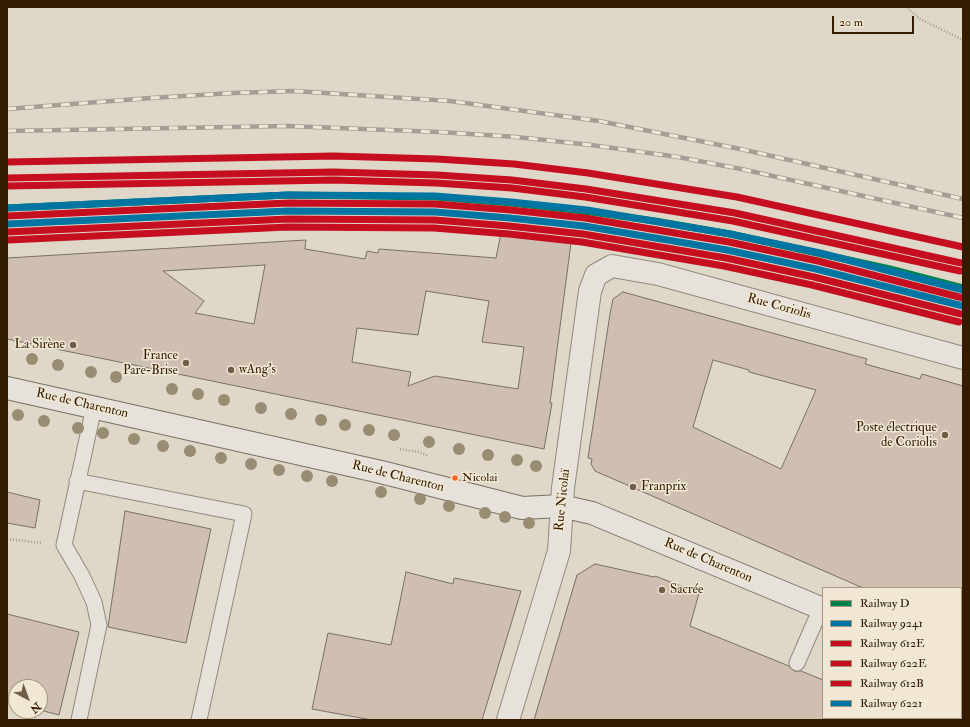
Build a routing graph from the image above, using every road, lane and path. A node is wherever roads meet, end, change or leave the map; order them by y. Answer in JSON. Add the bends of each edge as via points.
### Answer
{"nodes":[{"id":1,"x":906,"y":7,"type":"edge"},
{"id":2,"x":963,"y":40,"type":"edge"},
{"id":3,"x":596,"y":275,"type":"joint"},
{"id":4,"x":963,"y":358,"type":"edge"},
{"id":5,"x":7,"y":388,"type":"edge"},
{"id":6,"x":94,"y":407,"type":"junction"},
{"id":7,"x":77,"y":481,"type":"junction"},
{"id":8,"x":562,"y":506,"type":"junction"},
{"id":9,"x":7,"y":539,"type":"edge"},
{"id":10,"x":64,"y":545,"type":"junction"},
{"id":11,"x":822,"y":608,"type":"edge"},
{"id":12,"x":797,"y":663,"type":"dead end"},
{"id":13,"x":79,"y":720,"type":"edge"},
{"id":14,"x":199,"y":720,"type":"edge"},
{"id":15,"x":508,"y":720,"type":"edge"}],
"edges":[{"from":1,"to":2,"type":"path","via":[[920,19]]},
{"from":3,"to":4,"type":"main road","name":"Rue Coriolis","via":[[612,266],[658,274]]},
{"from":3,"to":8,"type":"main road","name":"Rue Nicolaï","via":[[590,291]]},
{"from":5,"to":6,"type":"main road","name":"Rue de Charenton"},
{"from":6,"to":7,"type":"lane"},
{"from":6,"to":8,"type":"main road","name":"Rue de Charenton","via":[[381,472],[522,508]]},
{"from":7,"to":10,"type":"lane"},
{"from":7,"to":14,"type":"lane","via":[[244,514]]},
{"from":8,"to":11,"type":"main road","name":"Rue de Charenton","via":[[592,513]]},
{"from":8,"to":15,"type":"main road","name":"Rue Nicolaï","via":[[559,551]]},
{"from":9,"to":10,"type":"path"},
{"from":10,"to":13,"type":"lane","via":[[94,602],[98,625]]},
{"from":11,"to":12,"type":"lane"}]}
